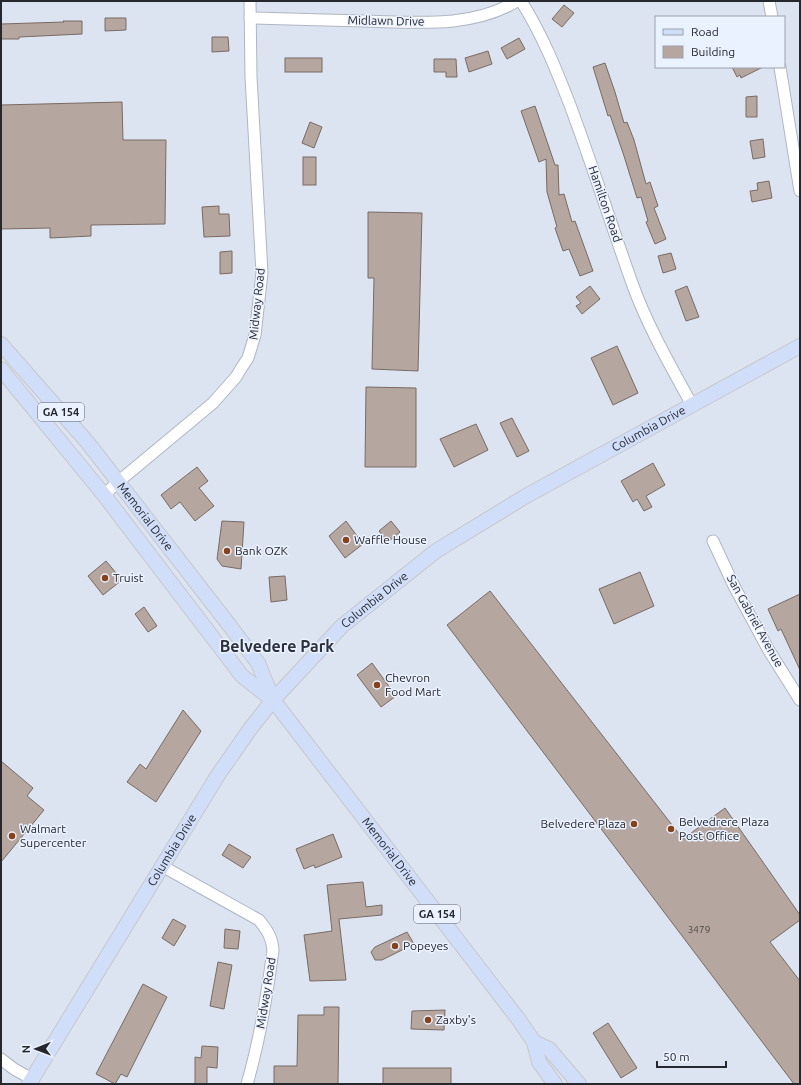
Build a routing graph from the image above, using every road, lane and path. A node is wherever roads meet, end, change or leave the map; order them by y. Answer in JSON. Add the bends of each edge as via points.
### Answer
{"nodes":[{"id":1,"x":250,"y":1,"type":"edge"},
{"id":2,"x":517,"y":1,"type":"edge"},
{"id":3,"x":521,"y":1,"type":"edge"},
{"id":4,"x":769,"y":1,"type":"edge"},
{"id":5,"x":772,"y":16,"type":"edge"},
{"id":6,"x":250,"y":18,"type":"junction"},
{"id":7,"x":780,"y":68,"type":"edge"},
{"id":8,"x":800,"y":191,"type":"edge"},
{"id":9,"x":1,"y":344,"type":"edge"},
{"id":10,"x":800,"y":346,"type":"edge"},
{"id":11,"x":1,"y":369,"type":"edge"},
{"id":12,"x":692,"y":405,"type":"junction"},
{"id":13,"x":118,"y":482,"type":"junction"},
{"id":14,"x":104,"y":495,"type":"junction"},
{"id":15,"x":713,"y":541,"type":"dead end"},
{"id":16,"x":273,"y":700,"type":"junction"},
{"id":17,"x":800,"y":700,"type":"edge"},
{"id":18,"x":162,"y":866,"type":"junction"},
{"id":19,"x":534,"y":1042,"type":"junction"},
{"id":20,"x":1,"y":1059,"type":"edge"},
{"id":21,"x":31,"y":1082,"type":"edge"},
{"id":22,"x":247,"y":1084,"type":"edge"},
{"id":23,"x":555,"y":1084,"type":"edge"},
{"id":24,"x":579,"y":1084,"type":"edge"}],
"edges":[{"from":1,"to":6,"type":"street","name":"Midway Road"},
{"from":2,"to":6,"type":"street","name":"Midlawn Drive","via":[[486,15],[465,20],[418,22]]},
{"from":3,"to":12,"type":"street","name":"Hamilton Road","via":[[550,53],[648,320]]},
{"from":4,"to":5,"type":"street"},
{"from":6,"to":13,"type":"street","name":"Midway Road","via":[[262,273],[253,340],[248,358],[236,377],[213,403]]},
{"from":7,"to":8,"type":"street"},
{"from":9,"to":13,"type":"main road","name":"Memorial Drive","number":"GA 154","via":[[88,443]]},
{"from":10,"to":12,"type":"main road","name":"Columbia Drive"},
{"from":11,"to":14,"type":"main road","name":"Memorial Drive","number":"GA 154"},
{"from":12,"to":16,"type":"main road","name":"Columbia Drive","via":[[526,496],[436,551],[342,626]]},
{"from":13,"to":14,"type":"street","name":"Midway Road"},
{"from":13,"to":16,"type":"main road","name":"Memorial Drive","number":"GA 154","via":[[258,663]]},
{"from":14,"to":16,"type":"main road","name":"Memorial Drive","number":"GA 154","via":[[242,676]]},
{"from":15,"to":17,"type":"street","name":"San Gabriel Avenue","via":[[768,649]]},
{"from":16,"to":18,"type":"main road","name":"Columbia Drive","via":[[218,775]]},
{"from":16,"to":19,"type":"main road","name":"Memorial Drive","number":"GA 154"},
{"from":18,"to":21,"type":"main road","name":"Columbia Drive"},
{"from":18,"to":22,"type":"street","name":"Midway Road","via":[[259,920],[269,932],[273,950],[265,1011]]},
{"from":19,"to":23,"type":"main road","name":"Memorial Drive","number":"GA 154","via":[[539,1062]]},
{"from":19,"to":24,"type":"main road","name":"Memorial Drive","number":"GA 154","via":[[549,1049]]},
{"from":20,"to":21,"type":"street"}]}
